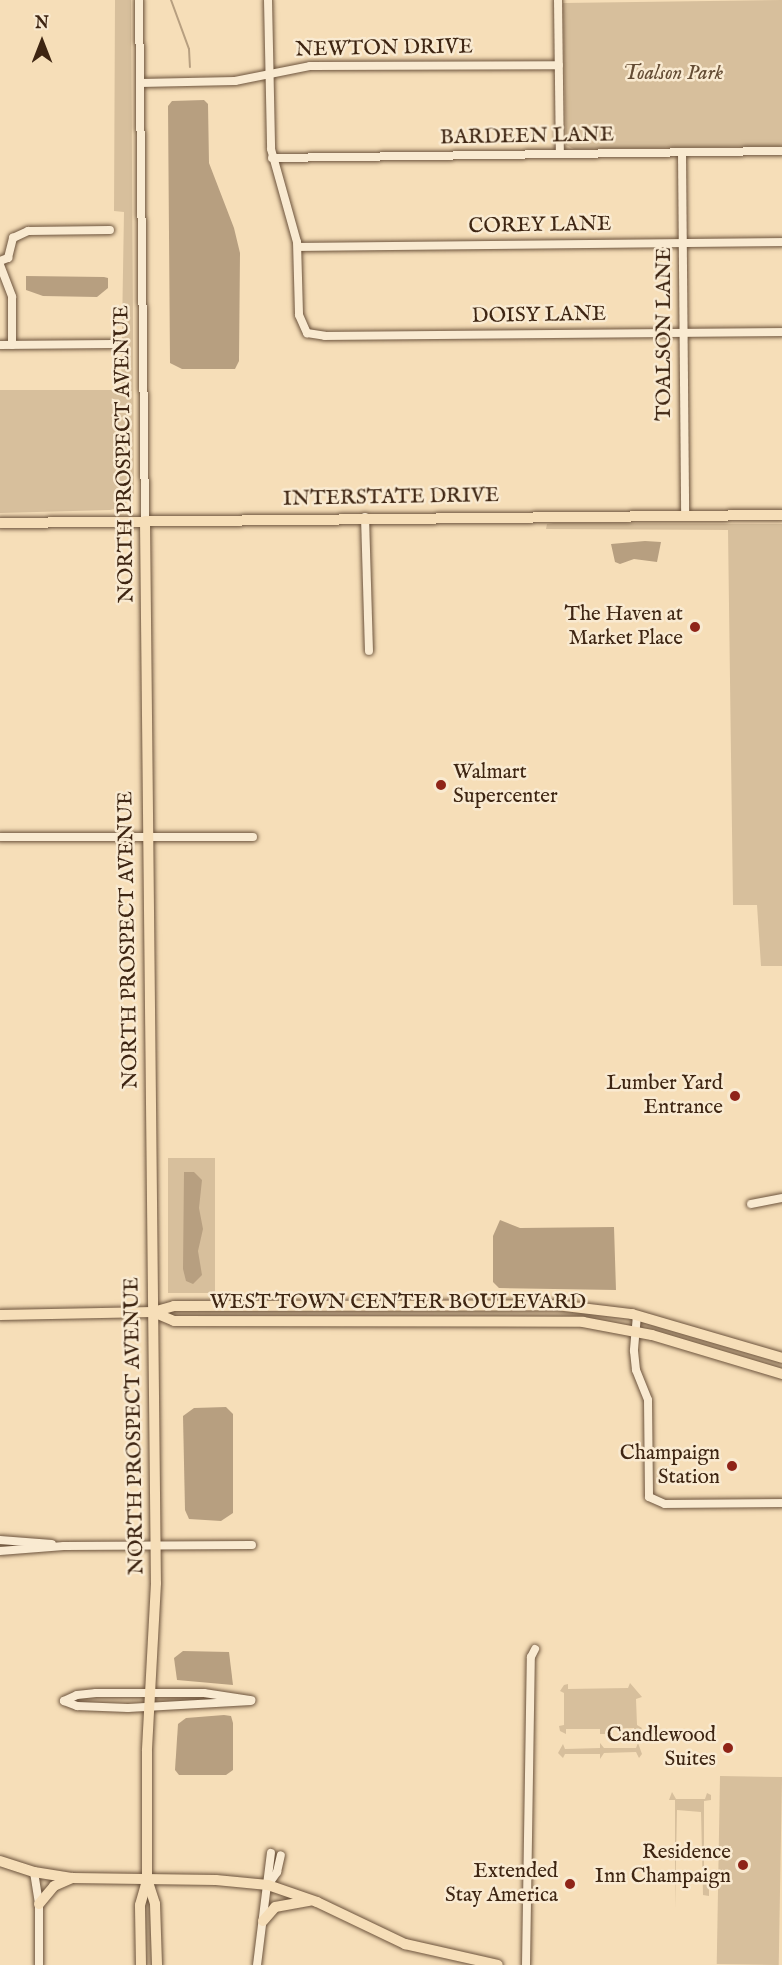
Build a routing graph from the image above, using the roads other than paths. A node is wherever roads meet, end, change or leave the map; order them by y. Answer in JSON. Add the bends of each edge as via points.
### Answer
{"nodes":[{"id":1,"x":139,"y":0,"type":"edge"},
{"id":2,"x":268,"y":0,"type":"edge"},
{"id":3,"x":558,"y":0,"type":"edge"},
{"id":4,"x":559,"y":65,"type":"junction"},
{"id":5,"x":269,"y":75,"type":"junction"},
{"id":6,"x":140,"y":83,"type":"junction"},
{"id":7,"x":782,"y":151,"type":"edge"},
{"id":8,"x":682,"y":153,"type":"junction"},
{"id":9,"x":560,"y":154,"type":"junction"},
{"id":10,"x":272,"y":158,"type":"junction"},
{"id":11,"x":110,"y":230,"type":"dead end"},
{"id":12,"x":782,"y":242,"type":"edge"},
{"id":13,"x":683,"y":243,"type":"junction"},
{"id":14,"x":298,"y":247,"type":"junction"},
{"id":15,"x":0,"y":263,"type":"edge"},
{"id":16,"x":782,"y":332,"type":"edge"},
{"id":17,"x":683,"y":333,"type":"junction"},
{"id":18,"x":113,"y":344,"type":"dead end"},
{"id":19,"x":0,"y":345,"type":"edge"},
{"id":20,"x":12,"y":345,"type":"junction"},
{"id":21,"x":685,"y":514,"type":"junction"},
{"id":22,"x":782,"y":515,"type":"edge"},
{"id":23,"x":365,"y":517,"type":"junction"},
{"id":24,"x":145,"y":521,"type":"junction"},
{"id":25,"x":0,"y":522,"type":"edge"},
{"id":26,"x":369,"y":651,"type":"dead end"},
{"id":27,"x":0,"y":837,"type":"edge"},
{"id":28,"x":148,"y":837,"type":"junction"},
{"id":29,"x":253,"y":837,"type":"dead end"},
{"id":30,"x":782,"y":1198,"type":"edge"},
{"id":31,"x":751,"y":1204,"type":"dead end"},
{"id":32,"x":153,"y":1312,"type":"junction"},
{"id":33,"x":0,"y":1315,"type":"edge"},
{"id":34,"x":637,"y":1315,"type":"junction"},
{"id":35,"x":637,"y":1332,"type":"junction"},
{"id":36,"x":782,"y":1358,"type":"edge"},
{"id":37,"x":782,"y":1374,"type":"edge"},
{"id":38,"x":782,"y":1503,"type":"edge"},
{"id":39,"x":0,"y":1540,"type":"edge"},
{"id":40,"x":155,"y":1545,"type":"junction"},
{"id":41,"x":252,"y":1545,"type":"dead end"},
{"id":42,"x":64,"y":1546,"type":"junction"},
{"id":43,"x":0,"y":1551,"type":"edge"},
{"id":44,"x":535,"y":1649,"type":"dead end"},
{"id":45,"x":150,"y":1694,"type":"junction"},
{"id":46,"x":149,"y":1707,"type":"junction"},
{"id":47,"x":271,"y":1853,"type":"dead end"},
{"id":48,"x":280,"y":1855,"type":"dead end"},
{"id":49,"x":0,"y":1861,"type":"edge"},
{"id":50,"x":34,"y":1872,"type":"junction"},
{"id":51,"x":72,"y":1878,"type":"junction"},
{"id":52,"x":147,"y":1879,"type":"junction"},
{"id":53,"x":268,"y":1885,"type":"junction"},
{"id":54,"x":312,"y":1900,"type":"junction"},
{"id":55,"x":39,"y":1904,"type":"junction"},
{"id":56,"x":263,"y":1921,"type":"junction"},
{"id":57,"x":39,"y":1965,"type":"edge"},
{"id":58,"x":141,"y":1965,"type":"edge"},
{"id":59,"x":157,"y":1965,"type":"edge"},
{"id":60,"x":257,"y":1965,"type":"edge"},
{"id":61,"x":498,"y":1965,"type":"edge"},
{"id":62,"x":526,"y":1965,"type":"edge"}],
"edges":[{"from":1,"to":6,"type":"street","name":"NORTH PROSPECT AVENUE"},
{"from":2,"to":5,"type":"street"},
{"from":3,"to":4,"type":"street"},
{"from":4,"to":5,"type":"street","name":"NEWTON DRIVE","via":[[318,66]]},
{"from":4,"to":9,"type":"street"},
{"from":5,"to":6,"type":"street","name":"NEWTON DRIVE","via":[[235,81]]},
{"from":5,"to":10,"type":"street"},
{"from":6,"to":24,"type":"street","name":"NORTH PROSPECT AVENUE"},
{"from":7,"to":8,"type":"street","name":"BARDEEN LANE"},
{"from":8,"to":9,"type":"street","name":"BARDEEN LANE"},
{"from":8,"to":13,"type":"street","name":"TOALSON LANE"},
{"from":9,"to":10,"type":"street","name":"BARDEEN LANE"},
{"from":10,"to":14,"type":"street"},
{"from":11,"to":15,"type":"street","via":[[28,231],[13,238],[8,258]]},
{"from":12,"to":13,"type":"street","name":"COREY LANE"},
{"from":13,"to":14,"type":"street","name":"COREY LANE"},
{"from":13,"to":17,"type":"street","name":"TOALSON LANE"},
{"from":14,"to":17,"type":"street","name":"DOISY LANE","via":[[300,325],[314,336]]},
{"from":15,"to":20,"type":"street","via":[[12,297]]},
{"from":16,"to":17,"type":"street","name":"DOISY LANE"},
{"from":17,"to":21,"type":"street","name":"TOALSON LANE"},
{"from":18,"to":20,"type":"street"},
{"from":19,"to":20,"type":"street"},
{"from":21,"to":22,"type":"main road","name":"INTERSTATE DRIVE"},
{"from":21,"to":23,"type":"main road","name":"INTERSTATE DRIVE"},
{"from":23,"to":24,"type":"main road","name":"INTERSTATE DRIVE"},
{"from":23,"to":26,"type":"street"},
{"from":24,"to":25,"type":"main road","name":"INTERSTATE DRIVE"},
{"from":24,"to":28,"type":"main road","name":"NORTH PROSPECT AVENUE"},
{"from":27,"to":28,"type":"street"},
{"from":28,"to":29,"type":"street"},
{"from":28,"to":32,"type":"main road","name":"NORTH PROSPECT AVENUE"},
{"from":30,"to":31,"type":"street"},
{"from":32,"to":33,"type":"main road","name":"WEST TOWN CENTER BOULEVARD"},
{"from":32,"to":34,"type":"main road","name":"WEST TOWN CENTER BOULEVARD","via":[[174,1306],[556,1305]]},
{"from":32,"to":35,"type":"main road","name":"WEST TOWN CENTER BOULEVARD","via":[[174,1321],[556,1321]]},
{"from":32,"to":40,"type":"main road","name":"NORTH PROSPECT AVENUE"},
{"from":34,"to":35,"type":"street"},
{"from":34,"to":36,"type":"main road","name":"WEST TOWN CENTER BOULEVARD"},
{"from":35,"to":37,"type":"main road","name":"WEST TOWN CENTER BOULEVARD"},
{"from":35,"to":38,"type":"street","via":[[634,1351],[636,1370],[648,1400],[648,1492],[653,1502]]},
{"from":39,"to":42,"type":"street"},
{"from":40,"to":41,"type":"street"},
{"from":40,"to":42,"type":"street"},
{"from":40,"to":45,"type":"main road","name":"NORTH PROSPECT AVENUE"},
{"from":42,"to":43,"type":"street"},
{"from":44,"to":62,"type":"street","via":[[531,1657]]},
{"from":45,"to":46,"type":"main road","name":"NORTH PROSPECT AVENUE"},
{"from":45,"to":46,"type":"street","via":[[77,1695],[64,1701],[76,1706]]},
{"from":45,"to":46,"type":"street","via":[[204,1693],[251,1700]]},
{"from":46,"to":52,"type":"main road","name":"NORTH PROSPECT AVENUE"},
{"from":47,"to":53,"type":"street"},
{"from":48,"to":53,"type":"street","via":[[277,1872]]},
{"from":49,"to":50,"type":"main road"},
{"from":50,"to":51,"type":"main road"},
{"from":50,"to":55,"type":"street"},
{"from":51,"to":52,"type":"main road"},
{"from":51,"to":55,"type":"main road","via":[[54,1886]]},
{"from":52,"to":53,"type":"main road"},
{"from":52,"to":58,"type":"main road","name":"NORTH PROSPECT AVENUE","via":[[140,1905]]},
{"from":52,"to":59,"type":"main road","name":"NORTH PROSPECT AVENUE","via":[[155,1905]]},
{"from":53,"to":54,"type":"main road"},
{"from":53,"to":56,"type":"street"},
{"from":54,"to":56,"type":"main road","via":[[275,1907]]},
{"from":54,"to":61,"type":"main road","via":[[405,1944]]},
{"from":55,"to":57,"type":"street"},
{"from":56,"to":60,"type":"street"}]}
